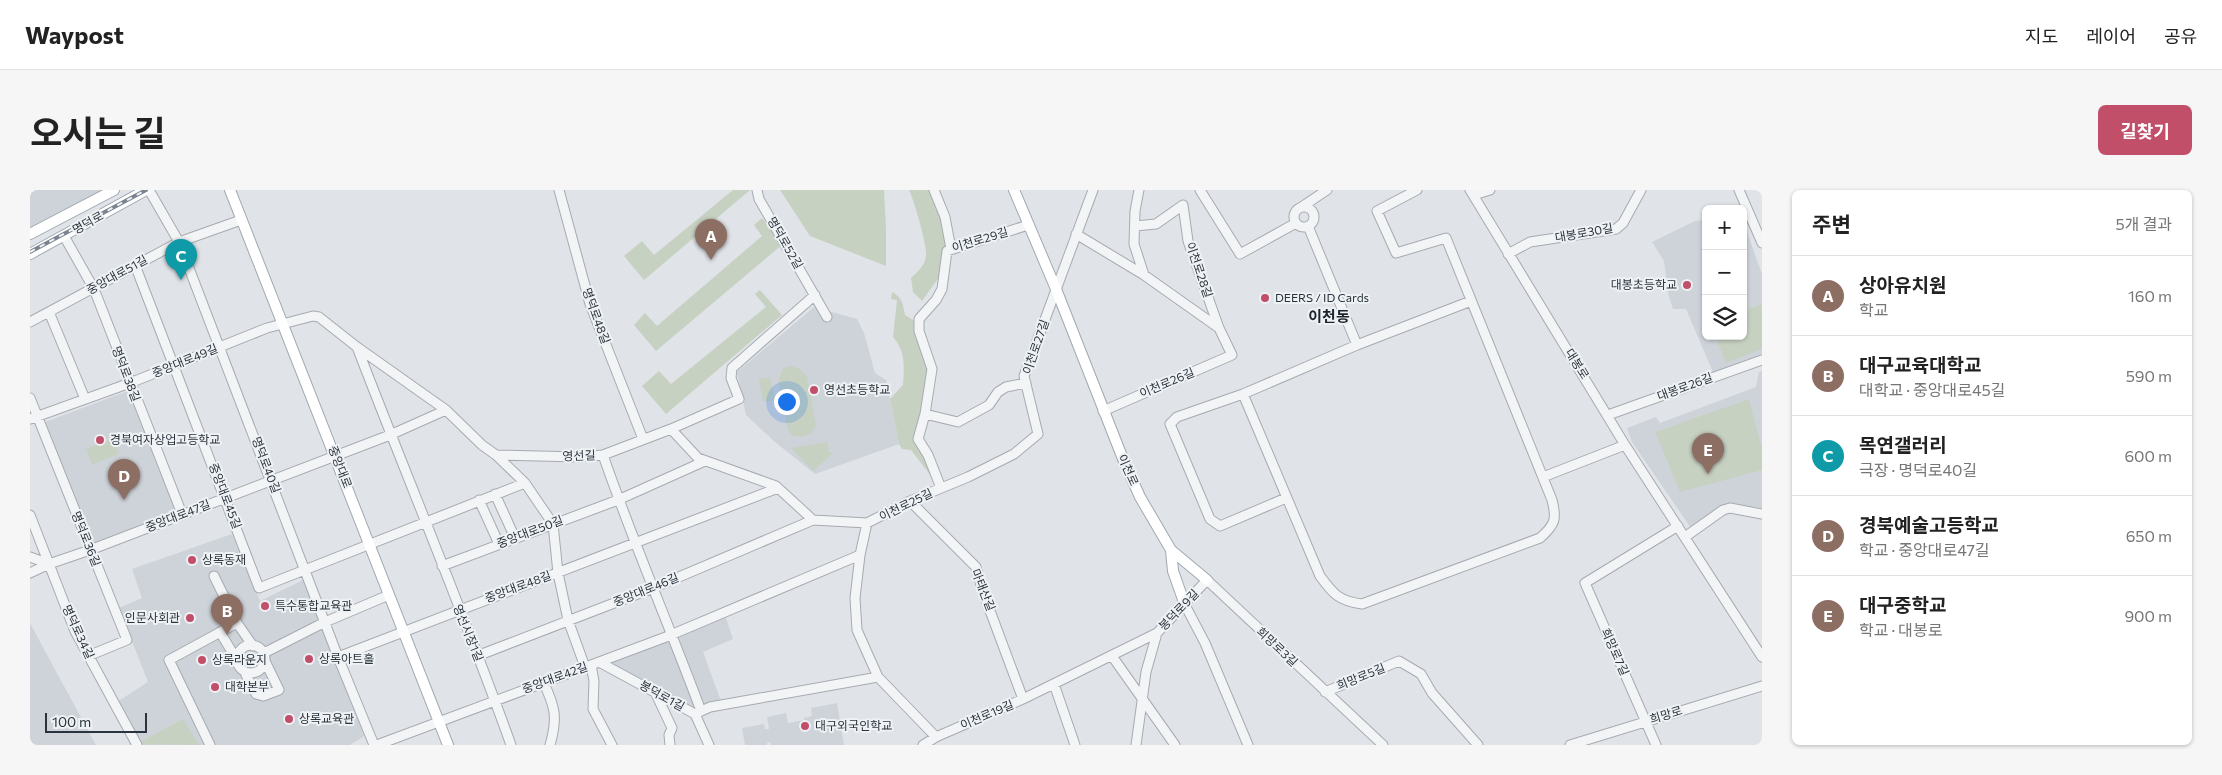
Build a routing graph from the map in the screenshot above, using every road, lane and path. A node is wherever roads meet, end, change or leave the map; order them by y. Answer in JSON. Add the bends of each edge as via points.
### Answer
{"nodes":[{"id":1,"x":114,"y":190,"type":"edge"},
{"id":2,"x":148,"y":190,"type":"edge"},
{"id":3,"x":559,"y":190,"type":"edge"},
{"id":4,"x":757,"y":190,"type":"edge"},
{"id":5,"x":934,"y":190,"type":"edge"},
{"id":6,"x":1014,"y":190,"type":"edge"},
{"id":7,"x":1093,"y":190,"type":"edge"},
{"id":8,"x":1139,"y":190,"type":"edge"},
{"id":9,"x":1200,"y":190,"type":"edge"},
{"id":10,"x":1327,"y":190,"type":"edge"},
{"id":11,"x":1417,"y":190,"type":"edge"},
{"id":12,"x":1490,"y":190,"type":"edge"},
{"id":13,"x":1641,"y":190,"type":"edge"},
{"id":14,"x":1739,"y":190,"type":"edge"},
{"id":15,"x":234,"y":193,"type":"edge"},
{"id":16,"x":1472,"y":193,"type":"edge"},
{"id":17,"x":1300,"y":208,"type":"junction"},
{"id":18,"x":241,"y":220,"type":"junction"},
{"id":19,"x":1296,"y":223,"type":"junction"},
{"id":20,"x":1028,"y":225,"type":"junction"},
{"id":21,"x":1135,"y":226,"type":"junction"},
{"id":22,"x":1308,"y":226,"type":"junction"},
{"id":23,"x":1758,"y":226,"type":"edge"},
{"id":24,"x":30,"y":234,"type":"edge"},
{"id":25,"x":1076,"y":234,"type":"junction"},
{"id":26,"x":64,"y":236,"type":"junction"},
{"id":27,"x":180,"y":242,"type":"junction"},
{"id":28,"x":1762,"y":242,"type":"edge"},
{"id":29,"x":951,"y":249,"type":"junction"},
{"id":30,"x":30,"y":254,"type":"edge"},
{"id":31,"x":1508,"y":254,"type":"junction"},
{"id":32,"x":135,"y":265,"type":"junction"},
{"id":33,"x":1144,"y":275,"type":"junction"},
{"id":34,"x":94,"y":289,"type":"junction"},
{"id":35,"x":1056,"y":289,"type":"junction"},
{"id":36,"x":815,"y":295,"type":"junction"},
{"id":37,"x":1471,"y":301,"type":"junction"},
{"id":38,"x":49,"y":312,"type":"junction"},
{"id":39,"x":827,"y":318,"type":"dead end"},
{"id":40,"x":30,"y":322,"type":"edge"},
{"id":41,"x":283,"y":324,"type":"junction"},
{"id":42,"x":1219,"y":328,"type":"junction"},
{"id":43,"x":1357,"y":345,"type":"junction"},
{"id":44,"x":221,"y":347,"type":"junction"},
{"id":45,"x":357,"y":347,"type":"junction"},
{"id":46,"x":1232,"y":355,"type":"joint"},
{"id":47,"x":1762,"y":360,"type":"edge"},
{"id":48,"x":174,"y":365,"type":"junction"},
{"id":49,"x":130,"y":383,"type":"junction"},
{"id":50,"x":1026,"y":383,"type":"junction"},
{"id":51,"x":1243,"y":394,"type":"junction"},
{"id":52,"x":30,"y":398,"type":"edge"},
{"id":53,"x":85,"y":399,"type":"junction"},
{"id":54,"x":446,"y":410,"type":"junction"},
{"id":55,"x":1103,"y":411,"type":"junction"},
{"id":56,"x":925,"y":414,"type":"junction"},
{"id":57,"x":1608,"y":415,"type":"junction"},
{"id":58,"x":33,"y":418,"type":"edge"},
{"id":59,"x":671,"y":429,"type":"junction"},
{"id":60,"x":1038,"y":434,"type":"joint"},
{"id":61,"x":390,"y":435,"type":"junction"},
{"id":62,"x":643,"y":439,"type":"junction"},
{"id":63,"x":1626,"y":445,"type":"junction"},
{"id":64,"x":496,"y":455,"type":"junction"},
{"id":65,"x":603,"y":455,"type":"junction"},
{"id":66,"x":336,"y":456,"type":"junction"},
{"id":67,"x":705,"y":461,"type":"junction"},
{"id":68,"x":1543,"y":477,"type":"junction"},
{"id":69,"x":272,"y":481,"type":"junction"},
{"id":70,"x":525,"y":483,"type":"junction"},
{"id":71,"x":778,"y":488,"type":"junction"},
{"id":72,"x":941,"y":488,"type":"junction"},
{"id":73,"x":495,"y":494,"type":"junction"},
{"id":74,"x":226,"y":497,"type":"junction"},
{"id":75,"x":1286,"y":498,"type":"junction"},
{"id":76,"x":479,"y":500,"type":"junction"},
{"id":77,"x":618,"y":500,"type":"junction"},
{"id":78,"x":910,"y":501,"type":"junction"},
{"id":79,"x":182,"y":514,"type":"junction"},
{"id":80,"x":1762,"y":514,"type":"edge"},
{"id":81,"x":30,"y":515,"type":"edge"},
{"id":82,"x":426,"y":520,"type":"junction"},
{"id":83,"x":812,"y":520,"type":"junction"},
{"id":84,"x":867,"y":523,"type":"junction"},
{"id":85,"x":552,"y":524,"type":"junction"},
{"id":86,"x":1678,"y":526,"type":"junction"},
{"id":87,"x":1685,"y":537,"type":"junction"},
{"id":88,"x":515,"y":538,"type":"junction"},
{"id":89,"x":634,"y":542,"type":"junction"},
{"id":90,"x":370,"y":544,"type":"junction"},
{"id":91,"x":499,"y":544,"type":"junction"},
{"id":92,"x":90,"y":550,"type":"junction"},
{"id":93,"x":1171,"y":550,"type":"junction"},
{"id":94,"x":860,"y":555,"type":"junction"},
{"id":95,"x":30,"y":557,"type":"edge"},
{"id":96,"x":49,"y":564,"type":"junction"},
{"id":97,"x":442,"y":566,"type":"junction"},
{"id":98,"x":306,"y":570,"type":"junction"},
{"id":99,"x":30,"y":573,"type":"edge"},
{"id":100,"x":558,"y":573,"type":"junction"},
{"id":101,"x":214,"y":576,"type":"dead end"},
{"id":102,"x":1207,"y":580,"type":"junction"},
{"id":103,"x":654,"y":588,"type":"junction"},
{"id":104,"x":389,"y":595,"type":"junction"},
{"id":105,"x":1185,"y":605,"type":"junction"},
{"id":106,"x":459,"y":610,"type":"junction"},
{"id":107,"x":568,"y":620,"type":"junction"},
{"id":108,"x":325,"y":622,"type":"junction"},
{"id":109,"x":237,"y":623,"type":"junction"},
{"id":110,"x":220,"y":632,"type":"junction"},
{"id":111,"x":403,"y":632,"type":"junction"},
{"id":112,"x":1157,"y":633,"type":"junction"},
{"id":113,"x":672,"y":635,"type":"junction"},
{"id":114,"x":1138,"y":642,"type":"junction"},
{"id":115,"x":253,"y":646,"type":"junction"},
{"id":116,"x":88,"y":656,"type":"junction"},
{"id":117,"x":477,"y":656,"type":"junction"},
{"id":118,"x":1112,"y":656,"type":"junction"},
{"id":119,"x":264,"y":657,"type":"junction"},
{"id":120,"x":338,"y":657,"type":"junction"},
{"id":121,"x":1762,"y":657,"type":"edge"},
{"id":122,"x":1150,"y":658,"type":"junction"},
{"id":123,"x":238,"y":662,"type":"junction"},
{"id":124,"x":592,"y":665,"type":"junction"},
{"id":125,"x":244,"y":671,"type":"junction"},
{"id":126,"x":878,"y":677,"type":"junction"},
{"id":127,"x":543,"y":682,"type":"junction"},
{"id":128,"x":1054,"y":684,"type":"junction"},
{"id":129,"x":1762,"y":686,"type":"edge"},
{"id":130,"x":655,"y":692,"type":"junction"},
{"id":131,"x":1325,"y":692,"type":"junction"},
{"id":132,"x":1023,"y":699,"type":"junction"},
{"id":133,"x":1142,"y":699,"type":"junction"},
{"id":134,"x":495,"y":701,"type":"junction"},
{"id":135,"x":698,"y":712,"type":"junction"},
{"id":136,"x":438,"y":721,"type":"junction"},
{"id":137,"x":1646,"y":721,"type":"junction"},
{"id":138,"x":936,"y":737,"type":"junction"},
{"id":139,"x":137,"y":745,"type":"edge"},
{"id":140,"x":210,"y":745,"type":"edge"},
{"id":141,"x":376,"y":745,"type":"edge"},
{"id":142,"x":448,"y":745,"type":"edge"},
{"id":143,"x":511,"y":745,"type":"edge"},
{"id":144,"x":550,"y":745,"type":"edge"},
{"id":145,"x":612,"y":745,"type":"edge"},
{"id":146,"x":670,"y":745,"type":"edge"},
{"id":147,"x":710,"y":745,"type":"edge"},
{"id":148,"x":923,"y":745,"type":"edge"},
{"id":149,"x":1075,"y":745,"type":"edge"},
{"id":150,"x":1136,"y":745,"type":"edge"},
{"id":151,"x":1175,"y":745,"type":"edge"},
{"id":152,"x":1248,"y":745,"type":"edge"},
{"id":153,"x":1383,"y":745,"type":"edge"},
{"id":154,"x":1478,"y":745,"type":"edge"},
{"id":155,"x":1570,"y":745,"type":"edge"},
{"id":156,"x":1656,"y":745,"type":"edge"}],
"edges":[{"from":1,"to":24,"type":"main road","name":"명덕로"},
{"from":2,"to":26,"type":"main road","name":"명덕로"},
{"from":2,"to":27,"type":"street","name":"명덕로40길"},
{"from":3,"to":62,"type":"street","name":"명덕로48길","via":[[590,304]]},
{"from":4,"to":36,"type":"street","name":"명덕로52길","via":[[759,200]]},
{"from":5,"to":29,"type":"street","via":[[945,217]]},
{"from":6,"to":20,"type":"main road","name":"이천로"},
{"from":7,"to":25,"type":"street"},
{"from":8,"to":21,"type":"street"},
{"from":9,"to":19,"type":"street","via":[[1240,254]]},
{"from":10,"to":17,"type":"street"},
{"from":11,"to":37,"type":"street","via":[[1377,211],[1396,253],[1446,238]]},
{"from":12,"to":16,"type":"street"},
{"from":13,"to":31,"type":"street","name":"대봉로30길","via":[[1623,223],[1616,229],[1530,242]]},
{"from":14,"to":23,"type":"street"},
{"from":15,"to":18,"type":"main road","name":"중앙대로"},
{"from":16,"to":31,"type":"street","name":"대봉로"},
{"from":17,"to":19,"type":"street","via":[[1295,213]]},
{"from":17,"to":22,"type":"street","via":[[1309,208],[1314,213],[1314,220]]},
{"from":18,"to":27,"type":"street","name":"중앙대로51길"},
{"from":18,"to":41,"type":"main road","name":"중앙대로"},
{"from":19,"to":22,"type":"street"},
{"from":20,"to":29,"type":"street","name":"이천로29길"},
{"from":20,"to":35,"type":"main road","name":"이천로"},
{"from":21,"to":33,"type":"street","via":[[1134,244]]},
{"from":21,"to":42,"type":"street","name":"이천로28길","via":[[1156,224],[1183,205],[1188,241]]},
{"from":22,"to":43,"type":"street"},
{"from":23,"to":28,"type":"street"},
{"from":25,"to":33,"type":"street","name":"이천로28길"},
{"from":25,"to":35,"type":"street"},
{"from":26,"to":30,"type":"main road","name":"명덕로"},
{"from":26,"to":34,"type":"street","name":"명덕로38길"},
{"from":27,"to":32,"type":"street","name":"중앙대로51길"},
{"from":27,"to":44,"type":"street","name":"명덕로40길"},
{"from":29,"to":56,"type":"street","name":"이천로29길","via":[[947,251],[942,289],[919,319],[918,331],[932,368]]},
{"from":31,"to":57,"type":"street","name":"대봉로"},
{"from":32,"to":34,"type":"street","name":"중앙대로51길"},
{"from":32,"to":48,"type":"street","name":"중앙대로45길"},
{"from":33,"to":42,"type":"street","name":"이천로28길"},
{"from":34,"to":38,"type":"street","name":"중앙대로51길"},
{"from":34,"to":49,"type":"street","name":"명덕로38길"},
{"from":35,"to":50,"type":"street","name":"이천로27길","via":[[1024,376]]},
{"from":35,"to":55,"type":"main road","name":"이천로"},
{"from":36,"to":39,"type":"street","name":"명덕로52길"},
{"from":36,"to":59,"type":"street","name":"영선길","via":[[732,368],[731,378],[739,398]]},
{"from":37,"to":43,"type":"street"},
{"from":37,"to":68,"type":"street"},
{"from":38,"to":40,"type":"street","name":"중앙대로51길"},
{"from":38,"to":53,"type":"street"},
{"from":41,"to":44,"type":"street","name":"중앙대로49길"},
{"from":41,"to":45,"type":"street","name":"중앙대로49길","via":[[319,317]]},
{"from":41,"to":66,"type":"main road","name":"중앙대로"},
{"from":42,"to":46,"type":"street","name":"이천로28길"},
{"from":43,"to":51,"type":"street"},
{"from":44,"to":48,"type":"street","name":"중앙대로49길"},
{"from":44,"to":69,"type":"street","name":"명덕로40길"},
{"from":45,"to":54,"type":"street"},
{"from":45,"to":61,"type":"street","name":"영선시장1길"},
{"from":46,"to":55,"type":"street","name":"이천로26길"},
{"from":47,"to":57,"type":"street","name":"대봉로26길"},
{"from":48,"to":49,"type":"street","name":"중앙대로49길"},
{"from":48,"to":74,"type":"street","name":"중앙대로45길"},
{"from":49,"to":53,"type":"street","name":"중앙대로49길"},
{"from":49,"to":79,"type":"street","name":"명덕로38길"},
{"from":50,"to":56,"type":"street","via":[[1006,387],[989,405],[958,422]]},
{"from":50,"to":60,"type":"street","name":"이천로27길"},
{"from":51,"to":75,"type":"street"},
{"from":51,"to":75,"type":"street","via":[[1177,417],[1170,424],[1210,519],[1215,523],[1220,526]]},
{"from":52,"to":58,"type":"street","name":"명덕로36길"},
{"from":53,"to":58,"type":"street","name":"중앙대로49길"},
{"from":54,"to":61,"type":"street"},
{"from":54,"to":64,"type":"street"},
{"from":55,"to":93,"type":"main road","name":"이천로","via":[[1140,498]]},
{"from":56,"to":72,"type":"street","name":"이천로29길","via":[[918,439]]},
{"from":57,"to":63,"type":"street","name":"대봉로"},
{"from":58,"to":92,"type":"street","name":"명덕로36길"},
{"from":59,"to":62,"type":"street","name":"영선길"},
{"from":59,"to":67,"type":"street","via":[[698,458]]},
{"from":60,"to":72,"type":"street","name":"이천로25길","via":[[1014,454]]},
{"from":61,"to":66,"type":"street"},
{"from":61,"to":82,"type":"street","name":"영선시장1길"},
{"from":62,"to":65,"type":"street","name":"영선길"},
{"from":63,"to":68,"type":"street"},
{"from":63,"to":86,"type":"street","name":"대봉로"},
{"from":64,"to":65,"type":"street","name":"영선길"},
{"from":64,"to":70,"type":"street"},
{"from":65,"to":77,"type":"street"},
{"from":66,"to":69,"type":"street","name":"중앙대로47길"},
{"from":66,"to":90,"type":"main road","name":"중앙대로"},
{"from":67,"to":71,"type":"street"},
{"from":67,"to":77,"type":"street","name":"중앙대로50길"},
{"from":68,"to":75,"type":"street","via":[[1556,515],[1550,529],[1540,538],[1362,604],[1346,602],[1332,592],[1320,576]]},
{"from":69,"to":74,"type":"street","name":"중앙대로47길"},
{"from":69,"to":98,"type":"street","name":"명덕로40길"},
{"from":70,"to":73,"type":"street"},
{"from":70,"to":85,"type":"street"},
{"from":71,"to":83,"type":"street"},
{"from":71,"to":89,"type":"street","name":"중앙대로48길"},
{"from":72,"to":78,"type":"street","name":"이천로25길"},
{"from":73,"to":76,"type":"street"},
{"from":73,"to":88,"type":"street"},
{"from":74,"to":79,"type":"street","name":"중앙대로47길"},
{"from":74,"to":98,"type":"street","name":"중앙대로45길","via":[[260,588]]},
{"from":76,"to":82,"type":"street"},
{"from":76,"to":91,"type":"street"},
{"from":77,"to":85,"type":"street","name":"중앙대로50길"},
{"from":77,"to":89,"type":"street"},
{"from":78,"to":84,"type":"street","name":"이천로25길"},
{"from":78,"to":132,"type":"street","name":"마태산길","via":[[976,567]]},
{"from":79,"to":92,"type":"street","name":"중앙대로47길"},
{"from":80,"to":87,"type":"street","via":[[1730,508],[1723,510]]},
{"from":81,"to":96,"type":"street","name":"명덕로34길"},
{"from":82,"to":90,"type":"street","name":"중앙대로45길"},
{"from":82,"to":97,"type":"street","name":"영선시장1길"},
{"from":83,"to":84,"type":"street","name":"이천로25길"},
{"from":83,"to":103,"type":"street","name":"중앙대로46길"},
{"from":84,"to":94,"type":"street"},
{"from":85,"to":88,"type":"street","name":"중앙대로50길"},
{"from":85,"to":100,"type":"street"},
{"from":86,"to":87,"type":"street","name":"대봉로"},
{"from":86,"to":137,"type":"street","name":"희망로7길","via":[[1585,583]]},
{"from":87,"to":121,"type":"street","name":"대봉로"},
{"from":88,"to":91,"type":"street","name":"중앙대로50길"},
{"from":89,"to":100,"type":"street","name":"중앙대로48길"},
{"from":89,"to":103,"type":"street"},
{"from":90,"to":98,"type":"street","name":"중앙대로45길"},
{"from":90,"to":104,"type":"main road","name":"중앙대로"},
{"from":91,"to":97,"type":"street","name":"중앙대로50길"},
{"from":92,"to":96,"type":"street","name":"중앙대로47길"},
{"from":92,"to":116,"type":"street","name":"명덕로36길","via":[[127,640]]},
{"from":93,"to":102,"type":"main road","name":"희망로3길"},
{"from":93,"to":105,"type":"main road","name":"이천로","via":[[1173,571]]},
{"from":94,"to":113,"type":"street","name":"중앙대로42길"},
{"from":94,"to":126,"type":"street","via":[[855,616],[857,630]]},
{"from":95,"to":96,"type":"street"},
{"from":96,"to":99,"type":"street","name":"중앙대로47길"},
{"from":96,"to":116,"type":"street","name":"명덕로34길"},
{"from":97,"to":106,"type":"street","name":"영선시장1길"},
{"from":98,"to":108,"type":"street","name":"명덕로40길"},
{"from":100,"to":106,"type":"street","name":"중앙대로48길"},
{"from":100,"to":107,"type":"street"},
{"from":101,"to":109,"type":"street"},
{"from":102,"to":105,"type":"street","name":"봉덕로9길"},
{"from":102,"to":131,"type":"street","name":"희망로3길"},
{"from":103,"to":107,"type":"street","name":"중앙대로46길"},
{"from":103,"to":113,"type":"street"},
{"from":104,"to":108,"type":"street"},
{"from":104,"to":111,"type":"main road","name":"중앙대로"},
{"from":105,"to":112,"type":"street","name":"봉덕로9길"},
{"from":105,"to":152,"type":"street","name":"이천로","via":[[1205,643]]},
{"from":106,"to":111,"type":"street","name":"중앙대로48길"},
{"from":106,"to":117,"type":"street","name":"영선시장1길"},
{"from":107,"to":117,"type":"street","name":"중앙대로46길"},
{"from":107,"to":124,"type":"street"},
{"from":108,"to":119,"type":"street"},
{"from":108,"to":120,"type":"street","name":"명덕로40길"},
{"from":109,"to":110,"type":"street"},
{"from":109,"to":115,"type":"street"},
{"from":110,"to":123,"type":"street"},
{"from":110,"to":140,"type":"street","via":[[169,660]]},
{"from":111,"to":120,"type":"street","name":"중앙대로48길"},
{"from":111,"to":136,"type":"main road","name":"중앙대로"},
{"from":112,"to":114,"type":"street","name":"이천로19길"},
{"from":112,"to":122,"type":"street","name":"봉덕로9길"},
{"from":113,"to":124,"type":"street","name":"중앙대로42길"},
{"from":113,"to":135,"type":"street"},
{"from":114,"to":118,"type":"street","name":"이천로19길"},
{"from":114,"to":122,"type":"street"},
{"from":115,"to":119,"type":"street"},
{"from":115,"to":123,"type":"street","via":[[241,650]]},
{"from":116,"to":139,"type":"street","name":"명덕로34길"},
{"from":117,"to":134,"type":"street","name":"영선시장1길"},
{"from":118,"to":128,"type":"street","name":"이천로19길"},
{"from":118,"to":133,"type":"street"},
{"from":119,"to":125,"type":"street","via":[[258,672]]},
{"from":119,"to":125,"type":"street","via":[[279,690],[264,696],[256,694]]},
{"from":120,"to":141,"type":"street","name":"명덕로40길"},
{"from":122,"to":133,"type":"street","name":"봉덕로9길"},
{"from":123,"to":125,"type":"street"},
{"from":124,"to":127,"type":"street","name":"중앙대로42길"},
{"from":124,"to":130,"type":"street","name":"봉덕로1길"},
{"from":124,"to":145,"type":"street","via":[[594,709]]},
{"from":126,"to":135,"type":"street","via":[[710,707]]},
{"from":126,"to":138,"type":"street"},
{"from":127,"to":134,"type":"street","name":"중앙대로42길"},
{"from":127,"to":144,"type":"street","via":[[556,711]]},
{"from":128,"to":132,"type":"street","name":"이천로19길"},
{"from":128,"to":149,"type":"street"},
{"from":129,"to":137,"type":"street","name":"희망로"},
{"from":130,"to":135,"type":"street","name":"봉덕로1길"},
{"from":130,"to":146,"type":"street","via":[[672,728]]},
{"from":131,"to":153,"type":"street","name":"희망로3길"},
{"from":131,"to":154,"type":"street","name":"희망로5길","via":[[1399,661],[1421,674],[1432,693]]},
{"from":132,"to":138,"type":"street","name":"이천로19길"},
{"from":133,"to":150,"type":"street","name":"봉덕로9길"},
{"from":133,"to":151,"type":"street"},
{"from":134,"to":136,"type":"street","name":"중앙대로42길"},
{"from":134,"to":143,"type":"street","name":"영선시장1길"},
{"from":135,"to":147,"type":"street","name":"봉덕로1길"},
{"from":136,"to":141,"type":"street","name":"중앙대로42길"},
{"from":136,"to":142,"type":"main road","name":"중앙대로"},
{"from":137,"to":155,"type":"street","name":"희망로"},
{"from":137,"to":156,"type":"street","name":"희망로7길"},
{"from":138,"to":148,"type":"street","name":"이천로19길"}]}
